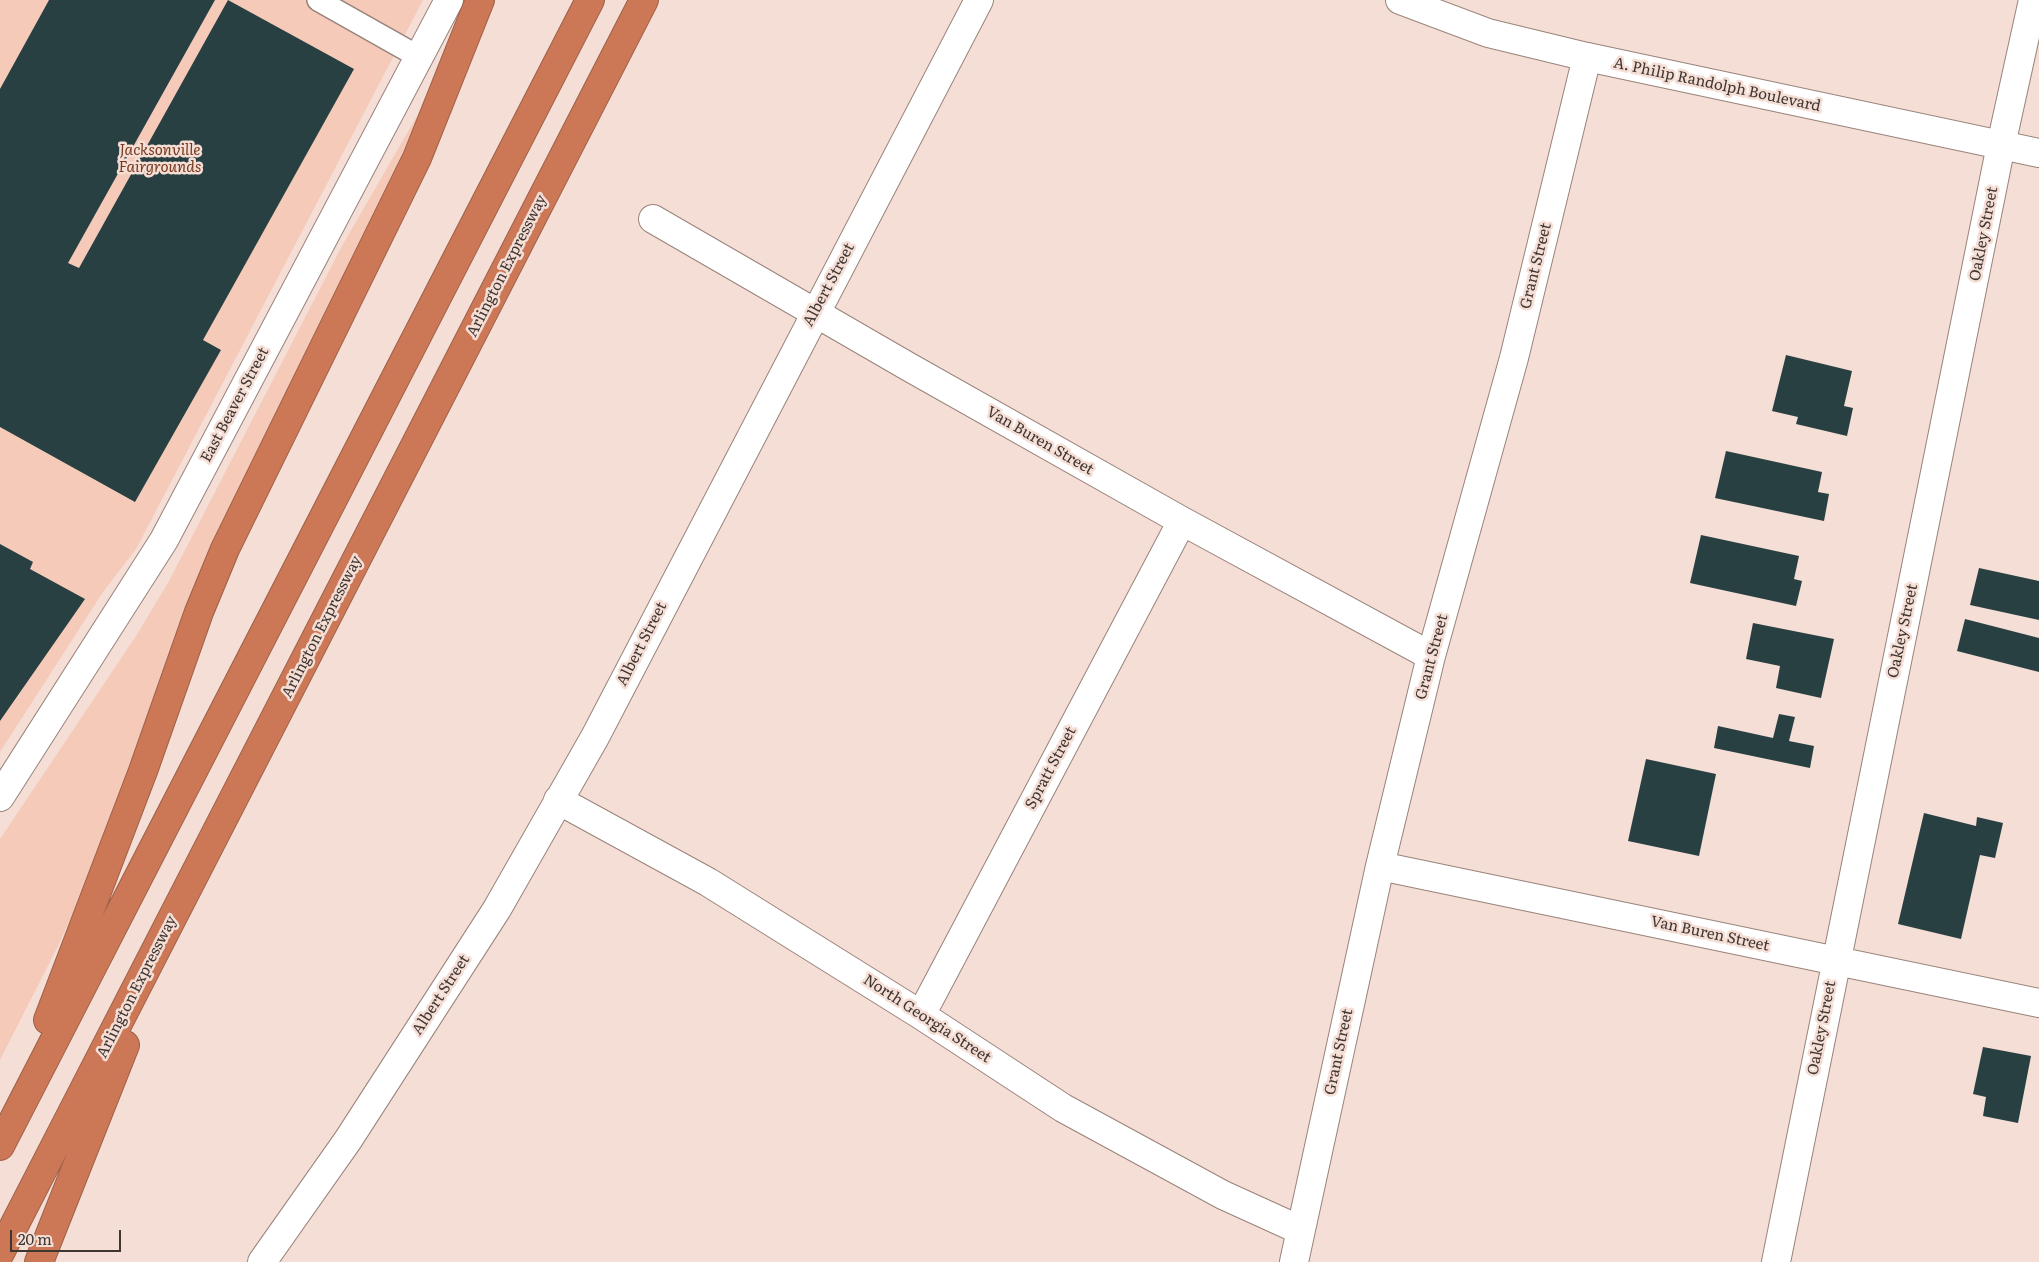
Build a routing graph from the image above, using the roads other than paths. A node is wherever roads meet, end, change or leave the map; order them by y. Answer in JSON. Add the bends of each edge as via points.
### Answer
{"nodes":[{"id":1,"x":318,"y":0,"type":"edge"},
{"id":2,"x":449,"y":0,"type":"edge"},
{"id":3,"x":480,"y":0,"type":"edge"},
{"id":4,"x":590,"y":0,"type":"edge"},
{"id":5,"x":644,"y":0,"type":"edge"},
{"id":6,"x":979,"y":0,"type":"edge"},
{"id":7,"x":2033,"y":0,"type":"edge"},
{"id":8,"x":1412,"y":2,"type":"edge"},
{"id":9,"x":420,"y":57,"type":"junction"},
{"id":10,"x":1586,"y":57,"type":"junction"},
{"id":11,"x":2002,"y":145,"type":"junction"},
{"id":12,"x":2039,"y":153,"type":"edge"},
{"id":13,"x":653,"y":219,"type":"dead end"},
{"id":14,"x":815,"y":312,"type":"junction"},
{"id":15,"x":1182,"y":521,"type":"junction"},
{"id":16,"x":1431,"y":656,"type":"junction"},
{"id":17,"x":0,"y":797,"type":"edge"},
{"id":18,"x":558,"y":800,"type":"junction"},
{"id":19,"x":212,"y":841,"type":"junction"},
{"id":20,"x":1380,"y":866,"type":"junction"},
{"id":21,"x":1836,"y":960,"type":"junction"},
{"id":22,"x":2039,"y":1002,"type":"edge"},
{"id":23,"x":921,"y":1015,"type":"junction"},
{"id":24,"x":0,"y":1145,"type":"edge"},
{"id":25,"x":1300,"y":1230,"type":"junction"},
{"id":26,"x":0,"y":1253,"type":"edge"},
{"id":27,"x":39,"y":1262,"type":"edge"},
{"id":28,"x":262,"y":1262,"type":"edge"},
{"id":29,"x":1294,"y":1262,"type":"edge"},
{"id":30,"x":1776,"y":1262,"type":"edge"}],
"edges":[{"from":1,"to":9,"type":"lane"},
{"from":2,"to":9,"type":"street","name":"East Beaver Street"},
{"from":3,"to":24,"type":"highway","via":[[417,158],[225,549]]},
{"from":4,"to":24,"type":"highway"},
{"from":5,"to":19,"type":"highway","name":"Arlington Expressway"},
{"from":6,"to":14,"type":"street","name":"Albert Street"},
{"from":7,"to":11,"type":"street","name":"Oakley Street"},
{"from":8,"to":10,"type":"street","name":"A. Philip Randolph Boulevard","via":[[1488,33]]},
{"from":9,"to":17,"type":"street","name":"East Beaver Street","via":[[164,540]]},
{"from":10,"to":11,"type":"street","name":"A. Philip Randolph Boulevard"},
{"from":10,"to":16,"type":"street","name":"Grant Street","via":[[1514,358]]},
{"from":11,"to":12,"type":"street","name":"A. Philip Randolph Boulevard"},
{"from":11,"to":21,"type":"street","name":"Oakley Street"},
{"from":13,"to":14,"type":"street","name":"Van Buren Street"},
{"from":14,"to":15,"type":"street","name":"Van Buren Street"},
{"from":14,"to":18,"type":"street","name":"Albert Street","via":[[595,737]]},
{"from":15,"to":16,"type":"street","name":"Van Buren Street"},
{"from":15,"to":23,"type":"street","name":"Spratt Street"},
{"from":16,"to":20,"type":"street","name":"Grant Street"},
{"from":18,"to":23,"type":"street","name":"North Georgia Street","via":[[708,882]]},
{"from":18,"to":28,"type":"street","name":"Albert Street","via":[[486,925],[348,1140]]},
{"from":19,"to":26,"type":"highway","name":"Arlington Expressway"},
{"from":19,"to":27,"type":"highway","via":[[94,1118]]},
{"from":20,"to":21,"type":"street","name":"Van Buren Street"},
{"from":20,"to":25,"type":"street","name":"Grant Street"},
{"from":21,"to":22,"type":"street","name":"Van Buren Street"},
{"from":21,"to":30,"type":"street","name":"Oakley Street"},
{"from":23,"to":25,"type":"street","name":"North Georgia Street","via":[[1063,1108],[1223,1196]]},
{"from":25,"to":29,"type":"street","name":"Grant Street"}]}
